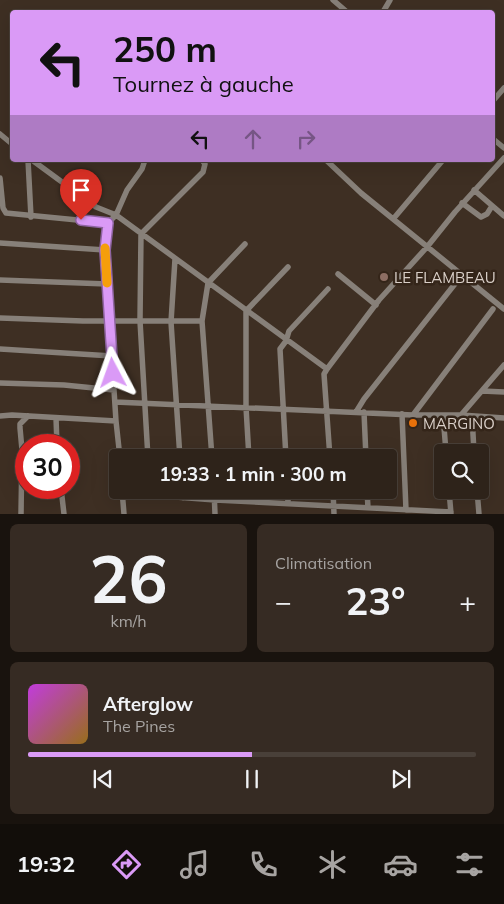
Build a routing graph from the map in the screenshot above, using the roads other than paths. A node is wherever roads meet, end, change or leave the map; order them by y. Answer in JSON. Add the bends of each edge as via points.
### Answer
{"nodes":[{"id":1,"x":333,"y":0,"type":"edge"},
{"id":2,"x":345,"y":10,"type":"edge"},
{"id":3,"x":504,"y":88,"type":"edge"},
{"id":4,"x":495,"y":98,"type":"edge"},
{"id":5,"x":1,"y":134,"type":"edge"},
{"id":6,"x":0,"y":142,"type":"edge"},
{"id":7,"x":504,"y":158,"type":"edge"},
{"id":8,"x":30,"y":162,"type":"edge"},
{"id":9,"x":33,"y":162,"type":"edge"},
{"id":10,"x":144,"y":162,"type":"edge"},
{"id":11,"x":204,"y":162,"type":"edge"},
{"id":12,"x":328,"y":162,"type":"edge"},
{"id":13,"x":441,"y":162,"type":"edge"},
{"id":14,"x":0,"y":178,"type":"edge"},
{"id":15,"x":474,"y":190,"type":"junction"},
{"id":16,"x":462,"y":203,"type":"junction"},
{"id":17,"x":492,"y":206,"type":"junction"},
{"id":18,"x":116,"y":215,"type":"junction"},
{"id":19,"x":504,"y":216,"type":"edge"},
{"id":20,"x":31,"y":217,"type":"junction"},
{"id":21,"x":394,"y":218,"type":"junction"},
{"id":22,"x":108,"y":223,"type":"junction"},
{"id":23,"x":141,"y":234,"type":"junction"},
{"id":24,"x":0,"y":243,"type":"edge"},
{"id":25,"x":245,"y":244,"type":"dead end"},
{"id":26,"x":427,"y":246,"type":"junction"},
{"id":27,"x":105,"y":250,"type":"junction"},
{"id":28,"x":175,"y":259,"type":"junction"},
{"id":29,"x":288,"y":267,"type":"dead end"},
{"id":30,"x":338,"y":274,"type":"dead end"},
{"id":31,"x":0,"y":280,"type":"edge"},
{"id":32,"x":458,"y":280,"type":"dead end"},
{"id":33,"x":208,"y":283,"type":"junction"},
{"id":34,"x":107,"y":284,"type":"junction"},
{"id":35,"x":328,"y":289,"type":"dead end"},
{"id":36,"x":376,"y":305,"type":"junction"},
{"id":37,"x":493,"y":309,"type":"dead end"},
{"id":38,"x":504,"y":309,"type":"edge"},
{"id":39,"x":246,"y":311,"type":"junction"},
{"id":40,"x":0,"y":318,"type":"edge"},
{"id":41,"x":109,"y":321,"type":"junction"},
{"id":42,"x":140,"y":321,"type":"junction"},
{"id":43,"x":171,"y":322,"type":"junction"},
{"id":44,"x":202,"y":322,"type":"junction"},
{"id":45,"x":286,"y":341,"type":"junction"},
{"id":46,"x":0,"y":349,"type":"edge"},
{"id":47,"x":112,"y":356,"type":"junction"},
{"id":48,"x":504,"y":365,"type":"edge"},
{"id":49,"x":326,"y":369,"type":"junction"},
{"id":50,"x":0,"y":383,"type":"edge"},
{"id":51,"x":114,"y":390,"type":"junction"},
{"id":52,"x":482,"y":391,"type":"junction"},
{"id":53,"x":504,"y":392,"type":"edge"},
{"id":54,"x":115,"y":402,"type":"junction"},
{"id":55,"x":144,"y":403,"type":"junction"},
{"id":56,"x":177,"y":404,"type":"junction"},
{"id":57,"x":209,"y":406,"type":"junction"},
{"id":58,"x":246,"y":407,"type":"junction"},
{"id":59,"x":283,"y":409,"type":"junction"},
{"id":60,"x":327,"y":411,"type":"junction"},
{"id":61,"x":356,"y":412,"type":"junction"},
{"id":62,"x":364,"y":412,"type":"junction"},
{"id":63,"x":402,"y":414,"type":"junction"},
{"id":64,"x":413,"y":414,"type":"junction"},
{"id":65,"x":443,"y":415,"type":"junction"},
{"id":66,"x":461,"y":415,"type":"junction"},
{"id":67,"x":0,"y":416,"type":"edge"},
{"id":68,"x":28,"y":416,"type":"junction"},
{"id":69,"x":472,"y":416,"type":"junction"},
{"id":70,"x":56,"y":418,"type":"junction"},
{"id":71,"x":504,"y":418,"type":"edge"},
{"id":72,"x":116,"y":421,"type":"junction"},
{"id":73,"x":57,"y":434,"type":"edge"},
{"id":74,"x":445,"y":444,"type":"edge"},
{"id":75,"x":474,"y":444,"type":"edge"},
{"id":76,"x":119,"y":449,"type":"edge"},
{"id":77,"x":147,"y":449,"type":"edge"},
{"id":78,"x":180,"y":449,"type":"edge"},
{"id":79,"x":211,"y":449,"type":"edge"},
{"id":80,"x":248,"y":449,"type":"edge"},
{"id":81,"x":285,"y":449,"type":"edge"},
{"id":82,"x":329,"y":449,"type":"edge"},
{"id":83,"x":366,"y":449,"type":"edge"},
{"id":84,"x":62,"y":499,"type":"edge"},
{"id":85,"x":123,"y":499,"type":"edge"},
{"id":86,"x":199,"y":499,"type":"edge"},
{"id":87,"x":288,"y":499,"type":"edge"},
{"id":88,"x":333,"y":499,"type":"edge"},
{"id":89,"x":368,"y":499,"type":"edge"},
{"id":90,"x":450,"y":499,"type":"edge"},
{"id":91,"x":478,"y":499,"type":"edge"},
{"id":92,"x":215,"y":500,"type":"junction"},
{"id":93,"x":252,"y":501,"type":"joint"},
{"id":94,"x":288,"y":503,"type":"junction"},
{"id":95,"x":334,"y":506,"type":"junction"},
{"id":96,"x":368,"y":508,"type":"junction"},
{"id":97,"x":406,"y":510,"type":"junction"},
{"id":98,"x":451,"y":513,"type":"edge"},
{"id":99,"x":21,"y":514,"type":"edge"},
{"id":100,"x":64,"y":514,"type":"edge"},
{"id":101,"x":124,"y":514,"type":"edge"},
{"id":102,"x":215,"y":514,"type":"edge"},
{"id":103,"x":334,"y":514,"type":"edge"},
{"id":104,"x":479,"y":514,"type":"edge"}],
"edges":[{"from":1,"to":2,"type":"street"},
{"from":3,"to":4,"type":"street"},
{"from":5,"to":6,"type":"street"},
{"from":7,"to":15,"type":"street"},
{"from":8,"to":20,"type":"street"},
{"from":9,"to":18,"type":"street","via":[[96,207]]},
{"from":10,"to":18,"type":"street"},
{"from":11,"to":23,"type":"street","via":[[203,172]]},
{"from":12,"to":21,"type":"street"},
{"from":13,"to":21,"type":"street"},
{"from":14,"to":20,"type":"street","via":[[4,211]]},
{"from":15,"to":16,"type":"street"},
{"from":15,"to":17,"type":"street"},
{"from":16,"to":17,"type":"street","via":[[481,217]]},
{"from":16,"to":26,"type":"street"},
{"from":17,"to":19,"type":"street"},
{"from":18,"to":22,"type":"street"},
{"from":18,"to":23,"type":"street"},
{"from":20,"to":22,"type":"street"},
{"from":21,"to":26,"type":"street"},
{"from":22,"to":27,"type":"street"},
{"from":23,"to":28,"type":"street"},
{"from":23,"to":42,"type":"street"},
{"from":24,"to":27,"type":"street"},
{"from":25,"to":33,"type":"street"},
{"from":26,"to":36,"type":"street"},
{"from":26,"to":38,"type":"street"},
{"from":27,"to":34,"type":"street"},
{"from":28,"to":33,"type":"street"},
{"from":28,"to":43,"type":"street"},
{"from":29,"to":39,"type":"street"},
{"from":30,"to":36,"type":"street"},
{"from":31,"to":34,"type":"street"},
{"from":32,"to":61,"type":"street"},
{"from":33,"to":39,"type":"street"},
{"from":33,"to":44,"type":"street"},
{"from":34,"to":41,"type":"street"},
{"from":35,"to":45,"type":"street","via":[[289,331]]},
{"from":36,"to":49,"type":"street"},
{"from":37,"to":64,"type":"street"},
{"from":39,"to":45,"type":"street"},
{"from":39,"to":58,"type":"street"},
{"from":40,"to":41,"type":"street"},
{"from":41,"to":42,"type":"street"},
{"from":41,"to":47,"type":"street"},
{"from":42,"to":43,"type":"street"},
{"from":42,"to":55,"type":"street"},
{"from":43,"to":44,"type":"street"},
{"from":43,"to":56,"type":"street"},
{"from":44,"to":57,"type":"street"},
{"from":45,"to":49,"type":"street"},
{"from":45,"to":59,"type":"street","via":[[280,349]]},
{"from":46,"to":47,"type":"street"},
{"from":47,"to":51,"type":"street"},
{"from":48,"to":52,"type":"street"},
{"from":49,"to":60,"type":"street"},
{"from":50,"to":51,"type":"street"},
{"from":51,"to":54,"type":"street"},
{"from":52,"to":53,"type":"street"},
{"from":52,"to":66,"type":"street"},
{"from":54,"to":55,"type":"street"},
{"from":54,"to":72,"type":"street"},
{"from":55,"to":56,"type":"street"},
{"from":55,"to":77,"type":"street"},
{"from":56,"to":57,"type":"street"},
{"from":56,"to":78,"type":"street"},
{"from":57,"to":58,"type":"street"},
{"from":57,"to":79,"type":"street"},
{"from":58,"to":59,"type":"street"},
{"from":58,"to":80,"type":"street"},
{"from":59,"to":60,"type":"street"},
{"from":59,"to":81,"type":"street"},
{"from":60,"to":61,"type":"street"},
{"from":60,"to":82,"type":"street"},
{"from":61,"to":62,"type":"street"},
{"from":62,"to":63,"type":"street"},
{"from":62,"to":83,"type":"street"},
{"from":63,"to":64,"type":"street"},
{"from":63,"to":97,"type":"street"},
{"from":64,"to":65,"type":"street"},
{"from":65,"to":66,"type":"street"},
{"from":65,"to":74,"type":"street"},
{"from":66,"to":69,"type":"street"},
{"from":67,"to":68,"type":"street"},
{"from":68,"to":70,"type":"street"},
{"from":68,"to":99,"type":"street","via":[[20,424]]},
{"from":69,"to":71,"type":"street"},
{"from":69,"to":75,"type":"street"},
{"from":70,"to":72,"type":"street"},
{"from":70,"to":73,"type":"street"},
{"from":72,"to":76,"type":"street"},
{"from":84,"to":100,"type":"street"},
{"from":85,"to":101,"type":"street"},
{"from":86,"to":92,"type":"street"},
{"from":87,"to":94,"type":"street"},
{"from":88,"to":95,"type":"street"},
{"from":89,"to":96,"type":"street"},
{"from":90,"to":98,"type":"street"},
{"from":91,"to":104,"type":"street"},
{"from":92,"to":93,"type":"street"},
{"from":92,"to":102,"type":"street"},
{"from":93,"to":94,"type":"street"},
{"from":94,"to":95,"type":"street"},
{"from":95,"to":96,"type":"street"},
{"from":95,"to":103,"type":"street"},
{"from":96,"to":97,"type":"street"},
{"from":97,"to":98,"type":"street"}]}
